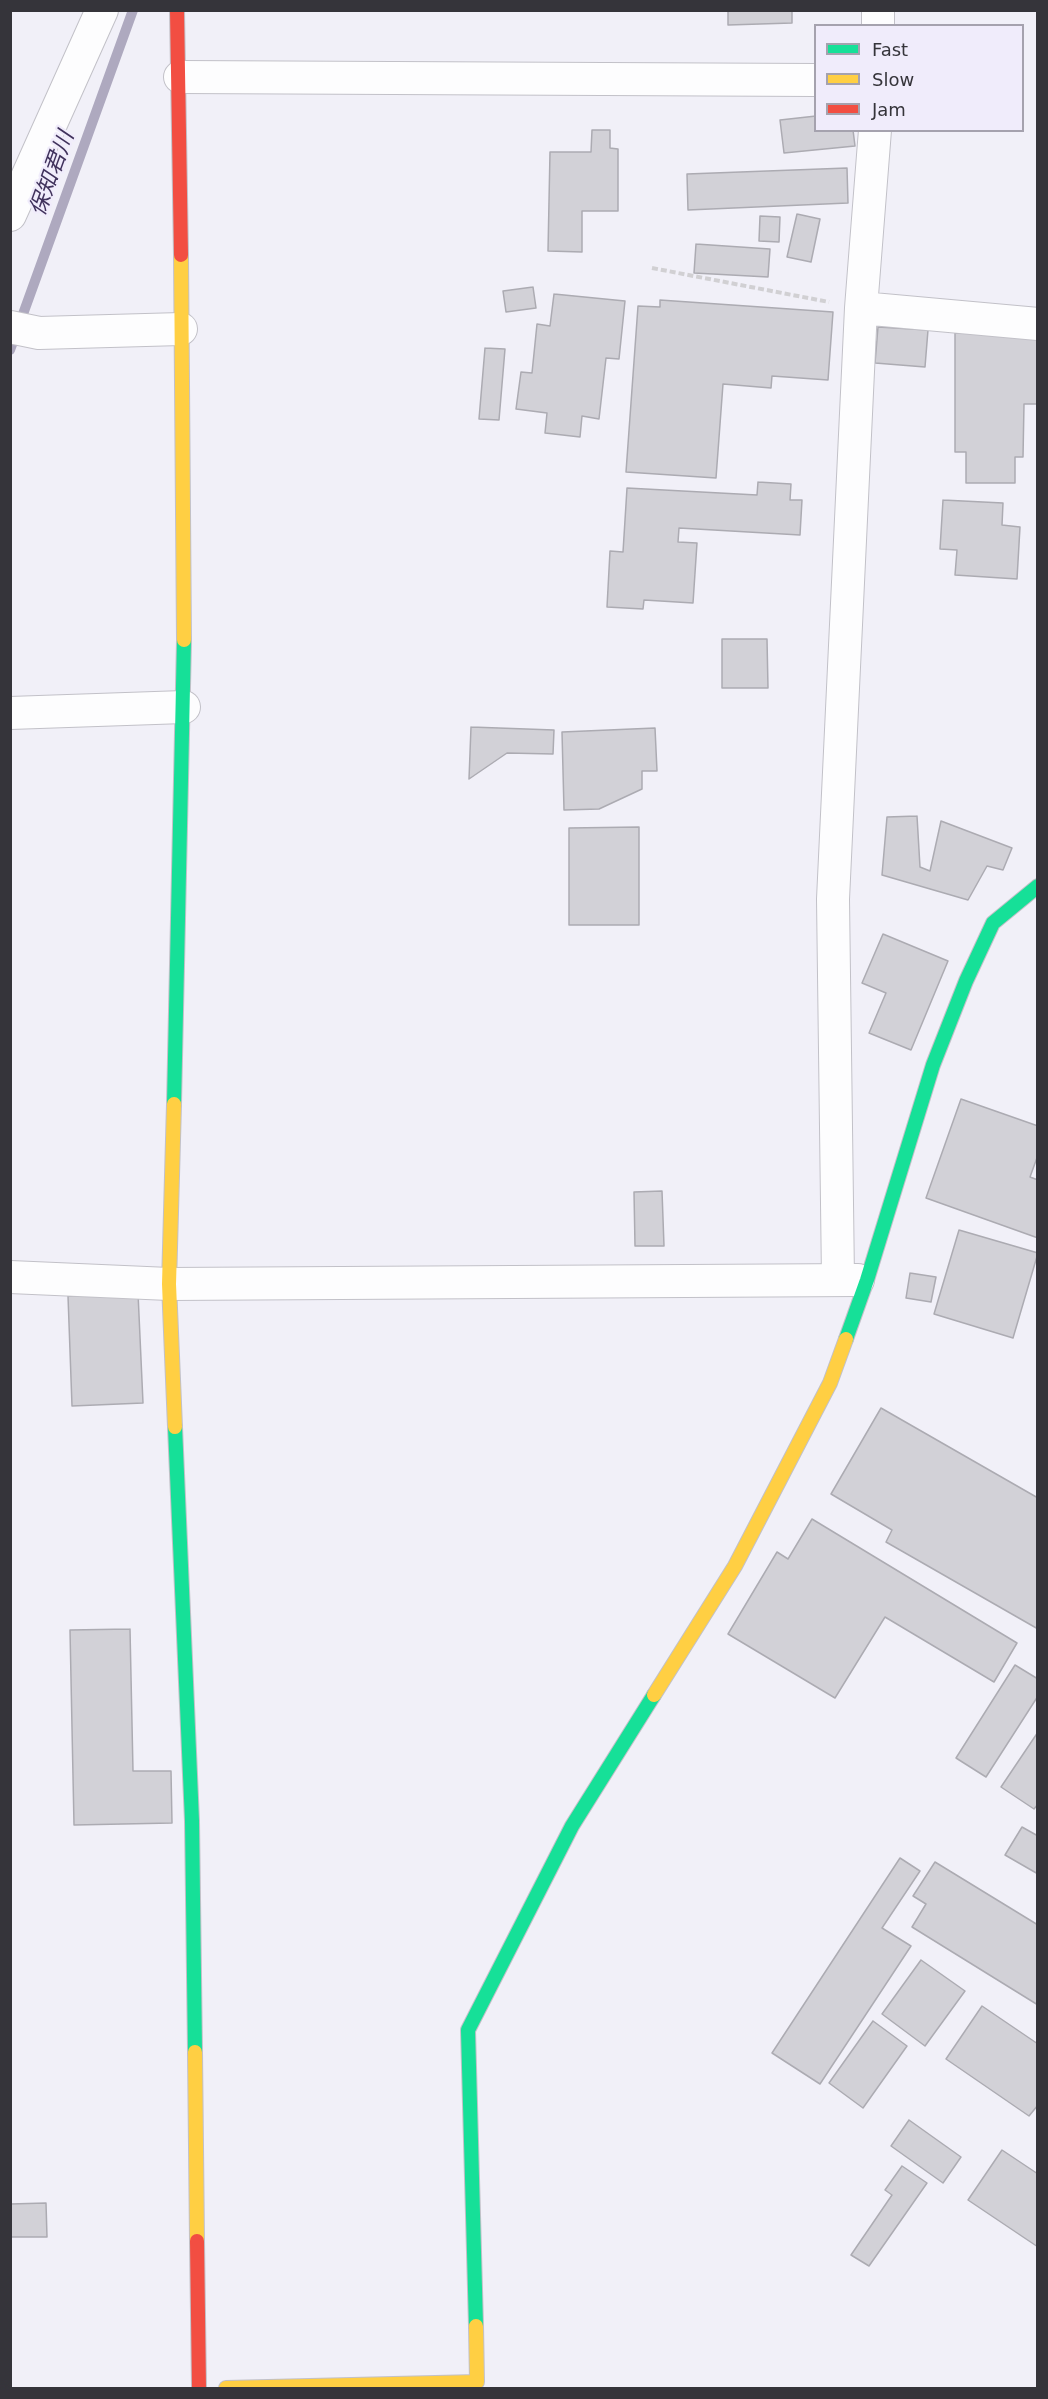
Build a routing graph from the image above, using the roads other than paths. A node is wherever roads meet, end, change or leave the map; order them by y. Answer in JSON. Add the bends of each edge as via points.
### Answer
{"nodes":[{"id":1,"x":102,"y":10,"type":"edge"},
{"id":2,"x":177,"y":10,"type":"edge"},
{"id":3,"x":180,"y":77,"type":"junction"},
{"id":4,"x":814,"y":80,"type":"edge"},
{"id":5,"x":875,"y":132,"type":"edge"},
{"id":6,"x":10,"y":215,"type":"edge"},
{"id":7,"x":861,"y":308,"type":"junction"},
{"id":8,"x":1038,"y":324,"type":"edge"},
{"id":9,"x":10,"y":327,"type":"edge"},
{"id":10,"x":181,"y":329,"type":"junction"},
{"id":11,"x":184,"y":707,"type":"junction"},
{"id":12,"x":10,"y":713,"type":"edge"},
{"id":13,"x":1038,"y":886,"type":"edge"},
{"id":14,"x":10,"y":1277,"type":"edge"},
{"id":15,"x":853,"y":1280,"type":"junction"},
{"id":16,"x":169,"y":1284,"type":"junction"},
{"id":17,"x":199,"y":2388,"type":"edge"},
{"id":18,"x":226,"y":2388,"type":"edge"}],
"edges":[{"from":1,"to":6,"type":"street"},
{"from":2,"to":3,"type":"street"},
{"from":3,"to":4,"type":"street"},
{"from":3,"to":10,"type":"street"},
{"from":5,"to":7,"type":"street"},
{"from":7,"to":8,"type":"street"},
{"from":7,"to":15,"type":"street","via":[[833,899]]},
{"from":9,"to":10,"type":"street","via":[[39,333]]},
{"from":10,"to":11,"type":"street"},
{"from":11,"to":12,"type":"street"},
{"from":11,"to":16,"type":"street"},
{"from":13,"to":15,"type":"street","via":[[993,923],[933,1065]]},
{"from":14,"to":16,"type":"street"},
{"from":15,"to":16,"type":"street"},
{"from":15,"to":18,"type":"street","via":[[830,1383],[735,1566],[572,1826],[468,2030],[477,2382]]},
{"from":16,"to":17,"type":"street","via":[[192,1821]]}]}
